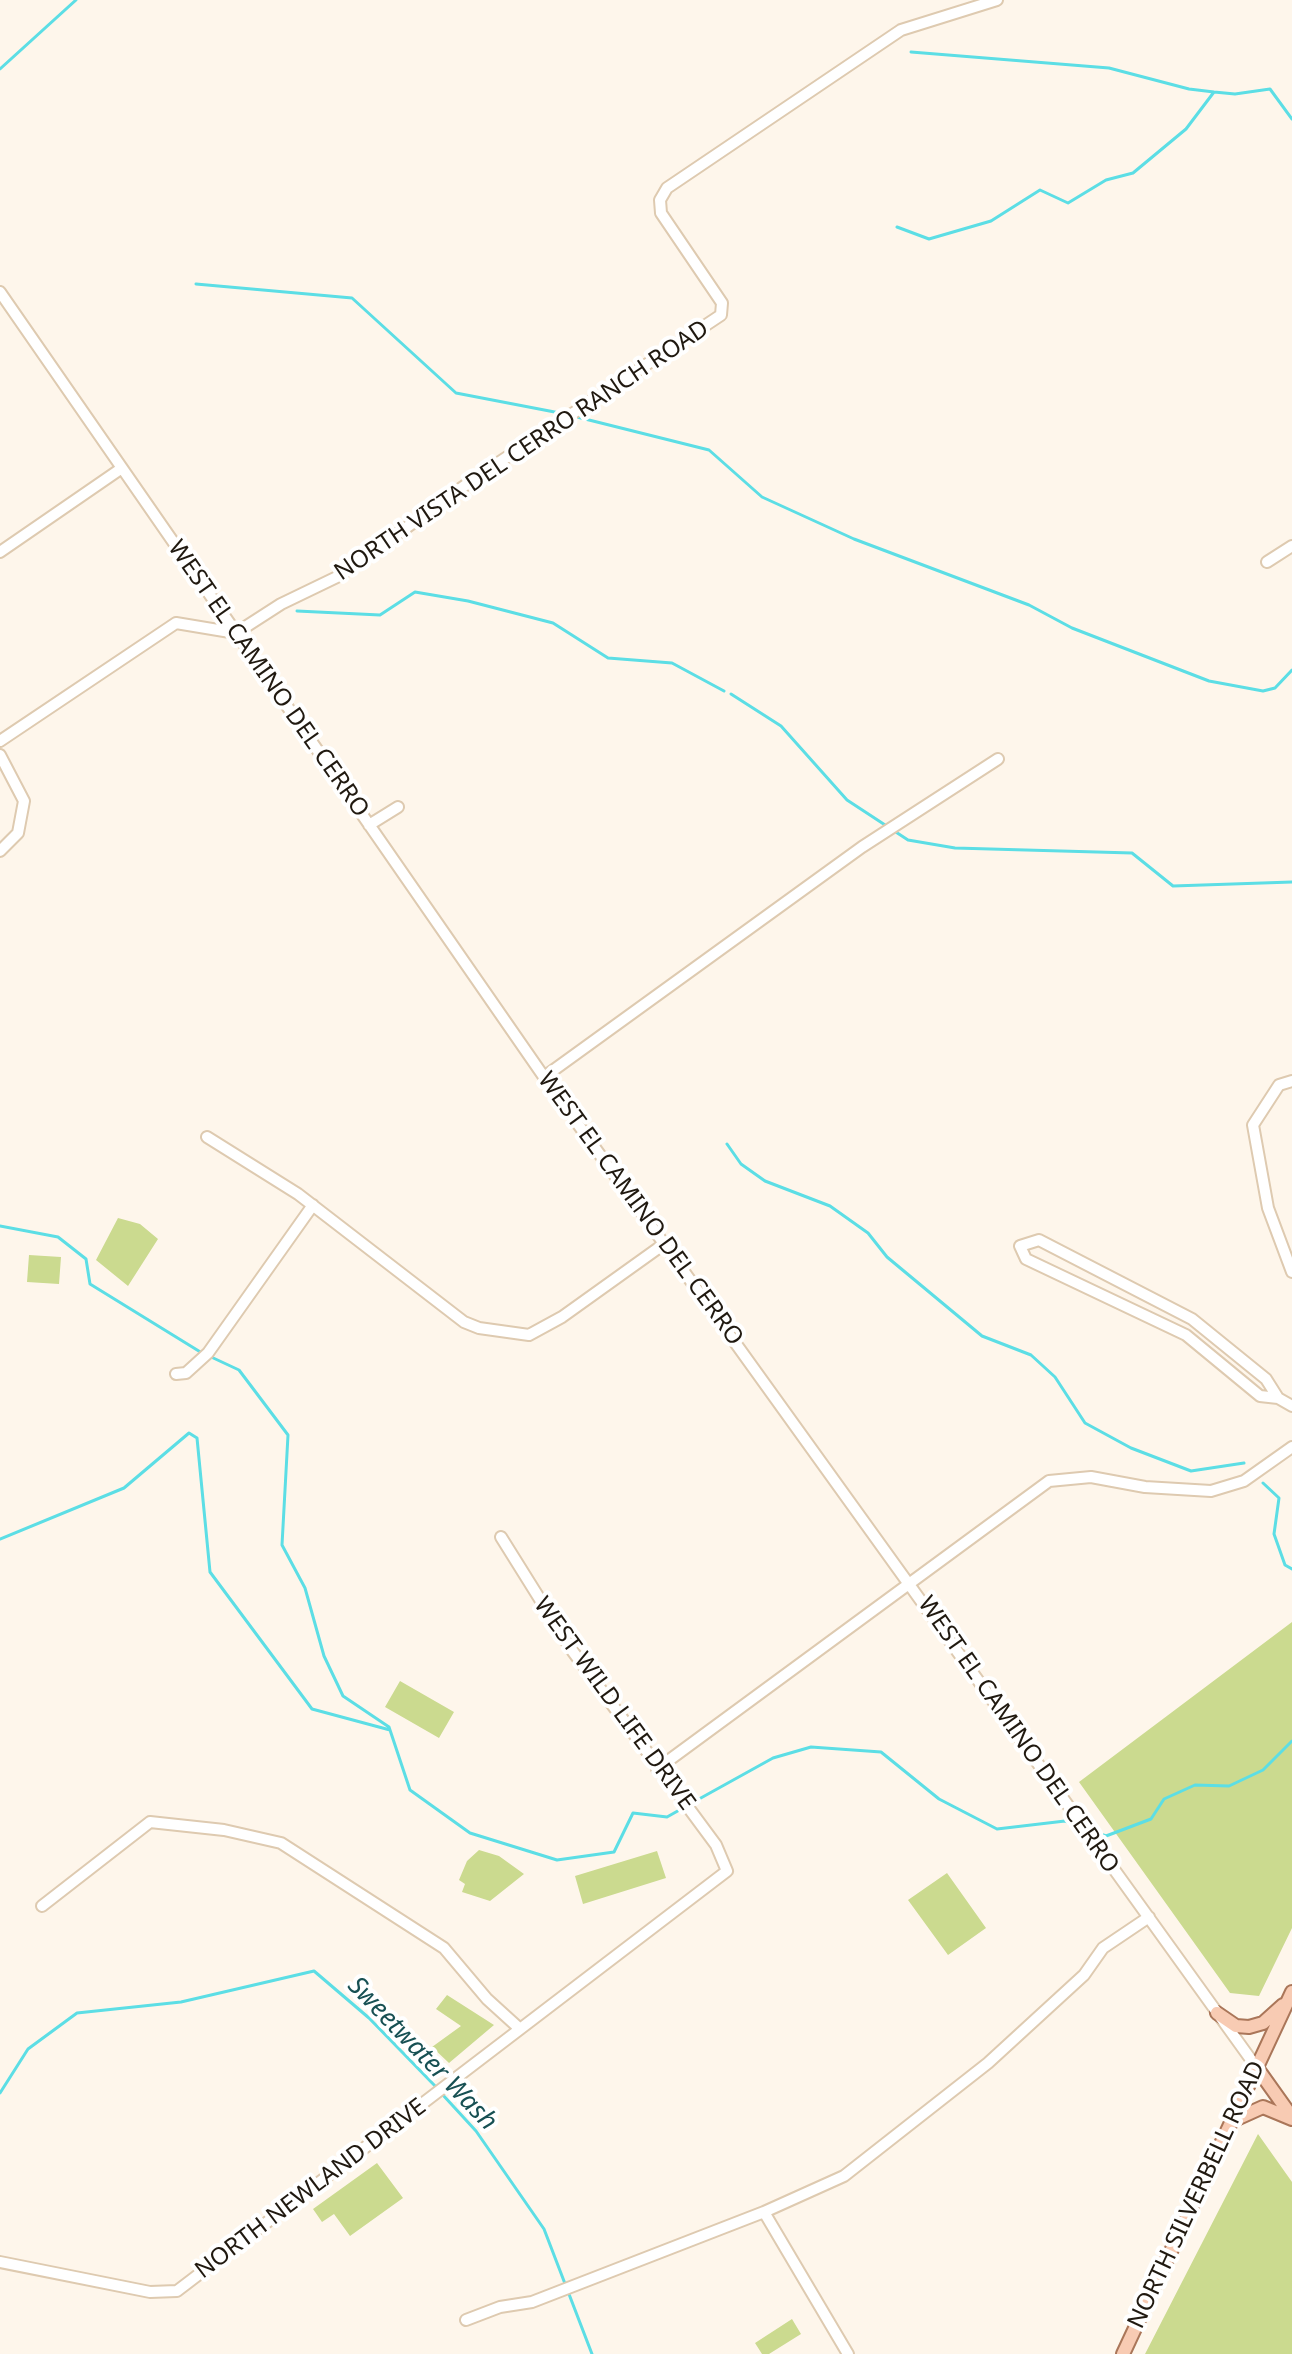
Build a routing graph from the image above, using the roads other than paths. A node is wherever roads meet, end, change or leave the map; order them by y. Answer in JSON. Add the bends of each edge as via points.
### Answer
{"nodes":[{"id":1,"x":997,"y":0,"type":"edge"},
{"id":2,"x":0,"y":292,"type":"edge"},
{"id":3,"x":122,"y":468,"type":"junction"},
{"id":4,"x":1292,"y":546,"type":"edge"},
{"id":5,"x":0,"y":552,"type":"edge"},
{"id":6,"x":1267,"y":562,"type":"dead end"},
{"id":7,"x":236,"y":633,"type":"junction"},
{"id":8,"x":0,"y":741,"type":"edge"},
{"id":9,"x":0,"y":755,"type":"edge"},
{"id":10,"x":998,"y":759,"type":"dead end"},
{"id":11,"x":398,"y":807,"type":"dead end"},
{"id":12,"x":369,"y":825,"type":"junction"},
{"id":13,"x":0,"y":851,"type":"edge"},
{"id":14,"x":544,"y":1077,"type":"junction"},
{"id":15,"x":1292,"y":1081,"type":"edge"},
{"id":16,"x":207,"y":1137,"type":"dead end"},
{"id":17,"x":313,"y":1205,"type":"junction"},
{"id":18,"x":664,"y":1244,"type":"junction"},
{"id":19,"x":1292,"y":1272,"type":"edge"},
{"id":20,"x":176,"y":1374,"type":"dead end"},
{"id":21,"x":1278,"y":1398,"type":"junction"},
{"id":22,"x":1292,"y":1406,"type":"edge"},
{"id":23,"x":1292,"y":1447,"type":"edge"},
{"id":24,"x":501,"y":1537,"type":"dead end"},
{"id":25,"x":909,"y":1581,"type":"junction"},
{"id":26,"x":657,"y":1769,"type":"junction"},
{"id":27,"x":727,"y":1871,"type":"joint"},
{"id":28,"x":42,"y":1906,"type":"dead end"},
{"id":29,"x":1149,"y":1917,"type":"junction"},
{"id":30,"x":1290,"y":1996,"type":"edge"},
{"id":31,"x":1217,"y":2013,"type":"junction"},
{"id":32,"x":520,"y":2029,"type":"junction"},
{"id":33,"x":1257,"y":2068,"type":"junction"},
{"id":34,"x":1292,"y":2118,"type":"edge"},
{"id":35,"x":1232,"y":2121,"type":"junction"},
{"id":36,"x":764,"y":2212,"type":"junction"},
{"id":37,"x":0,"y":2262,"type":"edge"},
{"id":38,"x":466,"y":2320,"type":"dead end"},
{"id":39,"x":848,"y":2354,"type":"edge"},
{"id":40,"x":1123,"y":2354,"type":"edge"}],
"edges":[{"from":1,"to":7,"type":"street","name":"NORTH VISTA DEL CERRO RANCH ROAD","via":[[901,30],[667,188],[660,200],[661,213],[714,288],[721,315],[339,576]]},
{"from":2,"to":3,"type":"street","name":"WEST EL CAMINO DEL CERRO"},
{"from":3,"to":5,"type":"street"},
{"from":3,"to":7,"type":"street","name":"WEST EL CAMINO DEL CERRO"},
{"from":4,"to":6,"type":"street"},
{"from":7,"to":8,"type":"street","via":[[176,623]]},
{"from":7,"to":12,"type":"street","name":"WEST EL CAMINO DEL CERRO"},
{"from":9,"to":13,"type":"street","via":[[24,801],[18,833]]},
{"from":10,"to":14,"type":"street","via":[[895,823]]},
{"from":11,"to":12,"type":"street","name":"WEST EL CAMINO DEL CERRO"},
{"from":12,"to":14,"type":"street","name":"WEST EL CAMINO DEL CERRO"},
{"from":14,"to":18,"type":"street","name":"WEST EL CAMINO DEL CERRO"},
{"from":15,"to":19,"type":"street","via":[[1279,1085],[1253,1125],[1268,1208]]},
{"from":16,"to":17,"type":"street"},
{"from":17,"to":18,"type":"street","via":[[464,1322],[503,1333],[529,1335],[544,1327]]},
{"from":17,"to":20,"type":"street","via":[[208,1353],[186,1373]]},
{"from":18,"to":25,"type":"street","name":"WEST EL CAMINO DEL CERRO"},
{"from":21,"to":21,"type":"street","via":[[1266,1379],[1192,1319],[1039,1240],[1020,1246],[1026,1259],[1186,1335],[1260,1396]]},
{"from":21,"to":22,"type":"street"},
{"from":23,"to":25,"type":"street","via":[[1244,1481],[1211,1491],[1091,1477],[1049,1481]]},
{"from":24,"to":26,"type":"street","name":"WEST WILD LIFE DRIVE","via":[[571,1649]]},
{"from":25,"to":26,"type":"street"},
{"from":25,"to":29,"type":"street","name":"WEST EL CAMINO DEL CERRO"},
{"from":26,"to":27,"type":"street","name":"WEST WILD LIFE DRIVE","via":[[716,1845]]},
{"from":27,"to":32,"type":"street","name":"NORTH NEWLAND DRIVE"},
{"from":28,"to":32,"type":"street","via":[[150,1822],[281,1843],[444,1948]]},
{"from":29,"to":31,"type":"street","name":"WEST EL CAMINO DEL CERRO"},
{"from":29,"to":36,"type":"street","via":[[1103,1948],[1084,1975],[988,2063],[844,2176]]},
{"from":30,"to":31,"type":"main road","via":[[1263,2023],[1249,2027],[1236,2026]]},
{"from":30,"to":33,"type":"main road","name":"NORTH SILVERBELL ROAD"},
{"from":31,"to":33,"type":"street","name":"WEST EL CAMINO DEL CERRO"},
{"from":32,"to":37,"type":"street","name":"NORTH NEWLAND DRIVE","via":[[177,2291],[150,2292]]},
{"from":33,"to":34,"type":"main road","name":"WEST EL CAMINO DEL CERRO"},
{"from":33,"to":35,"type":"main road","name":"NORTH SILVERBELL ROAD"},
{"from":34,"to":35,"type":"main road","via":[[1263,2107]]},
{"from":35,"to":40,"type":"main road","name":"NORTH SILVERBELL ROAD"},
{"from":36,"to":38,"type":"street","via":[[532,2302]]},
{"from":36,"to":39,"type":"street"}]}
